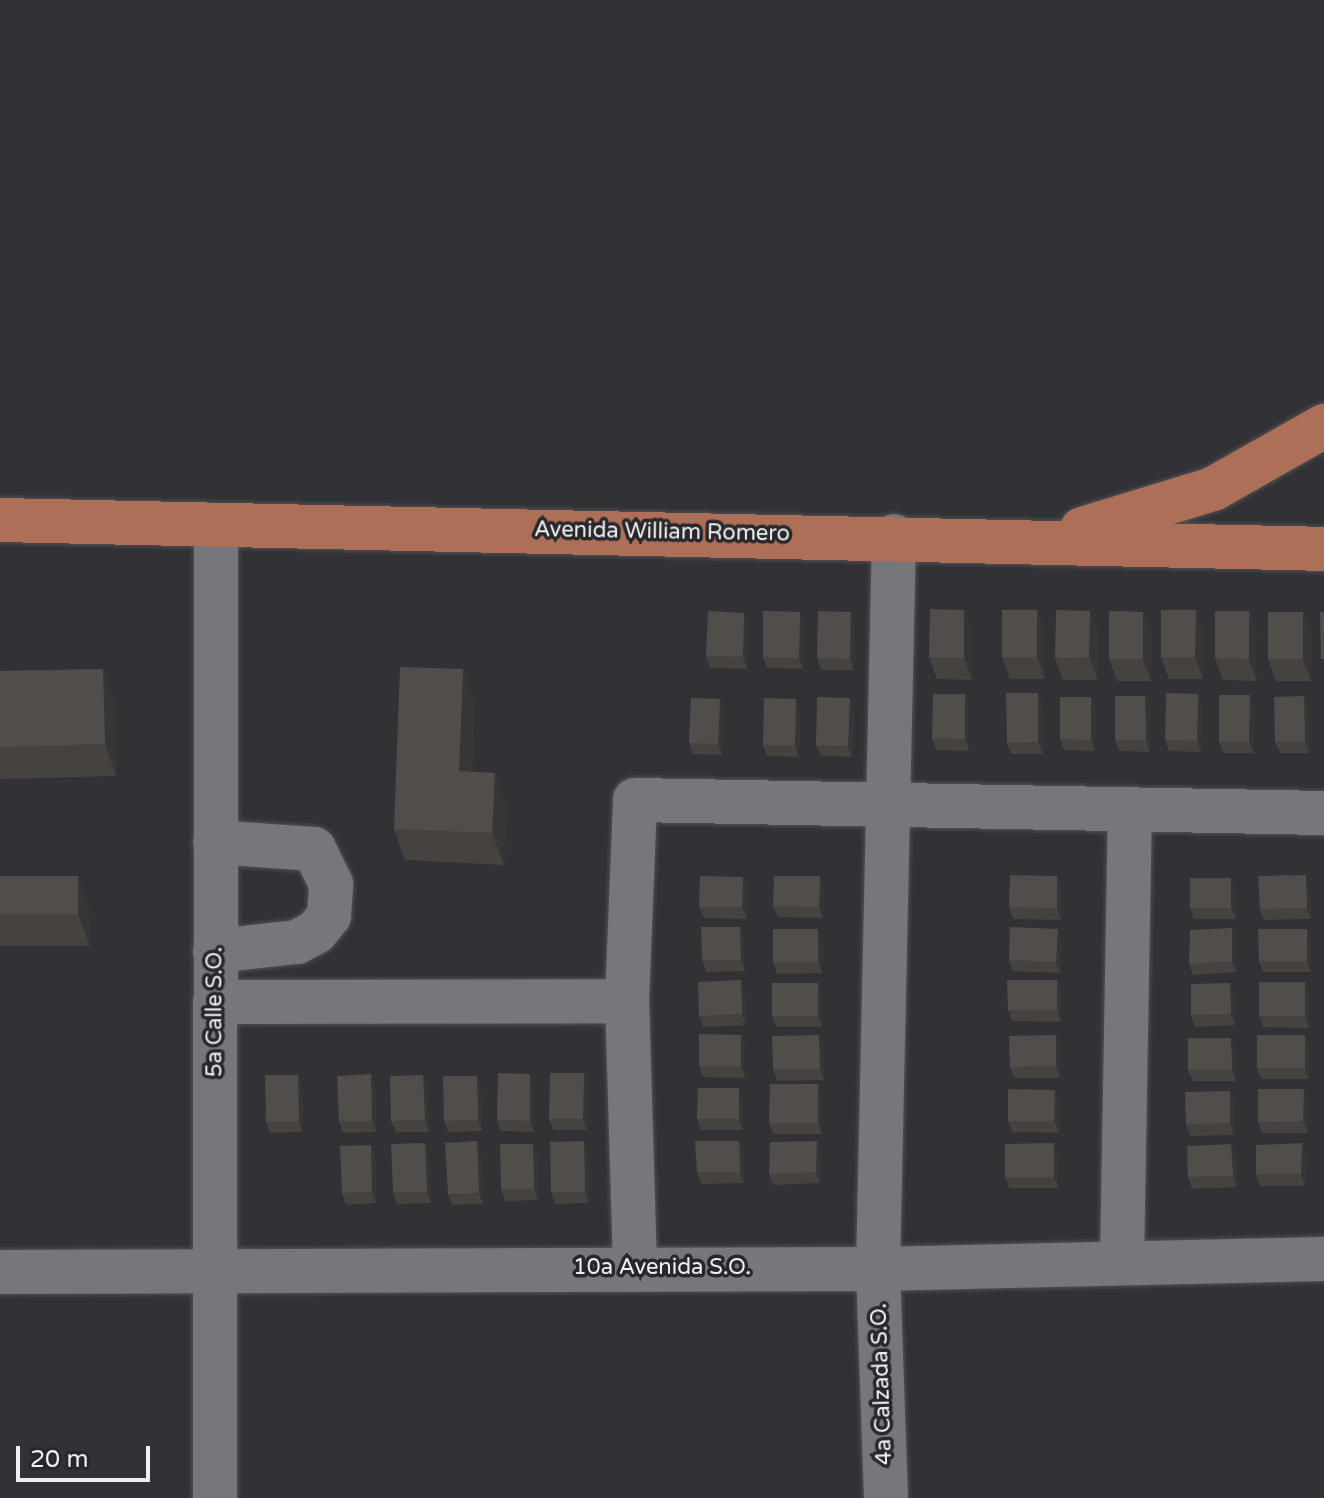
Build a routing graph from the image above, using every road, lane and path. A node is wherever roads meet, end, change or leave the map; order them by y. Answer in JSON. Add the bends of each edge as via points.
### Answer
{"nodes":[{"id":1,"x":1324,"y":426,"type":"edge"},
{"id":2,"x":0,"y":520,"type":"edge"},
{"id":3,"x":216,"y":526,"type":"junction"},
{"id":4,"x":894,"y":536,"type":"junction"},
{"id":5,"x":993,"y":540,"type":"junction"},
{"id":6,"x":1324,"y":549,"type":"edge"},
{"id":7,"x":893,"y":804,"type":"junction"},
{"id":8,"x":1130,"y":809,"type":"junction"},
{"id":9,"x":1324,"y":813,"type":"edge"},
{"id":10,"x":215,"y":842,"type":"junction"},
{"id":11,"x":215,"y":951,"type":"junction"},
{"id":12,"x":627,"y":1001,"type":"junction"},
{"id":13,"x":215,"y":1002,"type":"junction"},
{"id":14,"x":1324,"y":1259,"type":"edge"},
{"id":15,"x":1122,"y":1263,"type":"junction"},
{"id":16,"x":635,"y":1267,"type":"junction"},
{"id":17,"x":216,"y":1268,"type":"junction"},
{"id":18,"x":878,"y":1269,"type":"junction"},
{"id":19,"x":0,"y":1272,"type":"edge"},
{"id":20,"x":215,"y":1498,"type":"edge"},
{"id":21,"x":886,"y":1498,"type":"edge"}],
"edges":[{"from":1,"to":5,"type":"main road","via":[[1213,489],[1102,526]]},
{"from":2,"to":3,"type":"main road","name":"Avenida William Romero"},
{"from":3,"to":4,"type":"main road","name":"Avenida William Romero"},
{"from":3,"to":10,"type":"street","name":"5a Calle S.O."},
{"from":4,"to":5,"type":"main road","name":"Avenida William Romero"},
{"from":4,"to":7,"type":"street","name":"4a Calzada S.O."},
{"from":5,"to":6,"type":"main road","name":"Avenida William Romero"},
{"from":7,"to":8,"type":"street"},
{"from":7,"to":12,"type":"street","via":[[635,800]]},
{"from":7,"to":18,"type":"street","name":"4a Calzada S.O."},
{"from":8,"to":9,"type":"street"},
{"from":8,"to":15,"type":"street"},
{"from":10,"to":11,"type":"street","name":"5a Calle S.O."},
{"from":10,"to":11,"type":"street","via":[[314,849],[331,884],[329,916],[316,932],[297,942]]},
{"from":11,"to":13,"type":"street","name":"5a Calle S.O."},
{"from":12,"to":13,"type":"street"},
{"from":12,"to":16,"type":"street"},
{"from":13,"to":17,"type":"street","name":"5a Calle S.O."},
{"from":14,"to":15,"type":"street","name":"10a Avenida S.O."},
{"from":15,"to":18,"type":"street","name":"10a Avenida S.O."},
{"from":16,"to":17,"type":"street","name":"10a Avenida S.O."},
{"from":16,"to":18,"type":"street","name":"10a Avenida S.O."},
{"from":17,"to":19,"type":"street","name":"10a Avenida S.O."},
{"from":17,"to":20,"type":"street","name":"5a Calle S.O."},
{"from":18,"to":21,"type":"street","name":"4a Calzada S.O."}]}
